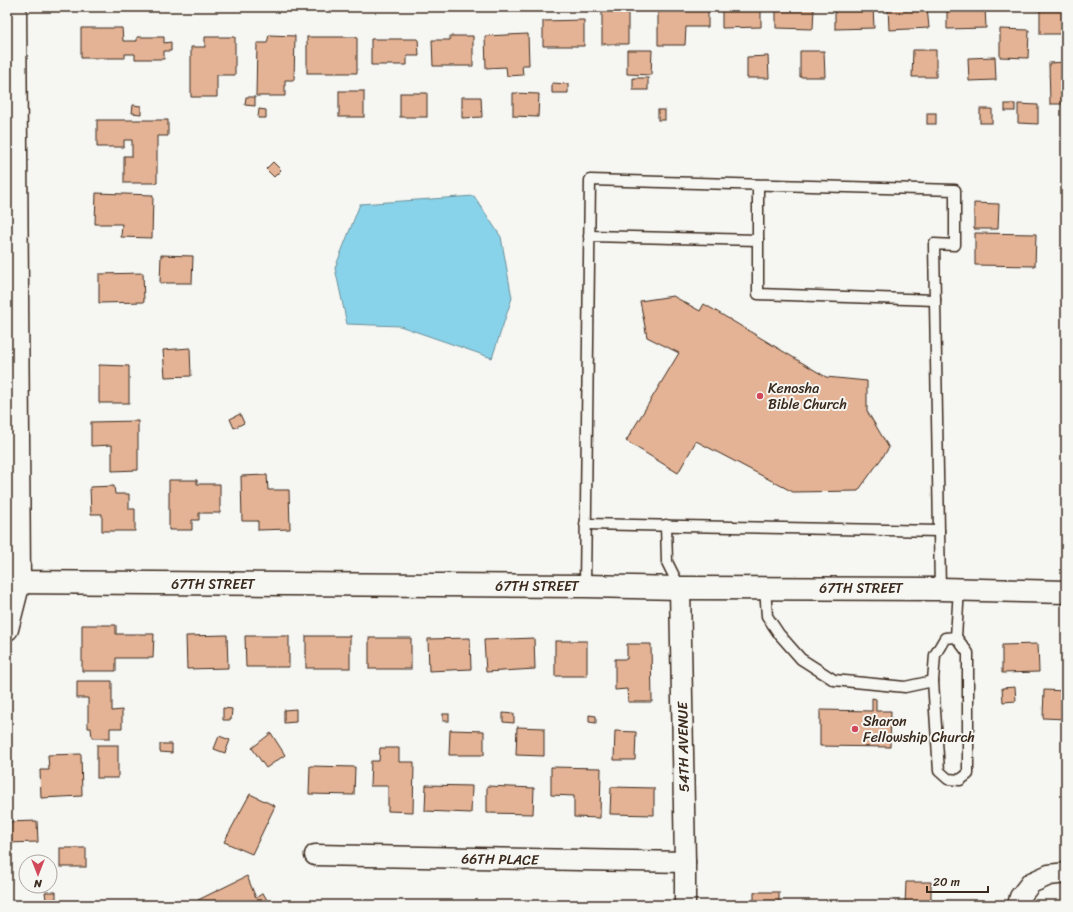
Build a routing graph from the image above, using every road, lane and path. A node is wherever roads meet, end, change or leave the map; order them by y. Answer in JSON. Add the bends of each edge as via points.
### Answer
{"nodes":[{"id":1,"x":15,"y":7,"type":"edge"},
{"id":2,"x":758,"y":185,"type":"junction"},
{"id":3,"x":589,"y":236,"type":"junction"},
{"id":4,"x":758,"y":240,"type":"junction"},
{"id":5,"x":935,"y":300,"type":"junction"},
{"id":6,"x":585,"y":524,"type":"junction"},
{"id":7,"x":666,"y":525,"type":"junction"},
{"id":8,"x":939,"y":531,"type":"junction"},
{"id":9,"x":13,"y":582,"type":"edge"},
{"id":10,"x":585,"y":586,"type":"junction"},
{"id":11,"x":680,"y":588,"type":"junction"},
{"id":12,"x":765,"y":588,"type":"junction"},
{"id":13,"x":949,"y":589,"type":"junction"},
{"id":14,"x":1066,"y":592,"type":"edge"},
{"id":15,"x":7,"y":629,"type":"edge"},
{"id":16,"x":956,"y":637,"type":"junction"},
{"id":17,"x":933,"y":681,"type":"junction"},
{"id":18,"x":315,"y":855,"type":"dead end"},
{"id":19,"x":685,"y":862,"type":"junction"},
{"id":20,"x":1066,"y":873,"type":"edge"},
{"id":21,"x":685,"y":905,"type":"edge"},
{"id":22,"x":1018,"y":905,"type":"edge"}],
"edges":[{"from":1,"to":9,"type":"street"},
{"from":2,"to":3,"type":"lane","via":[[590,180]]},
{"from":2,"to":4,"type":"lane"},
{"from":2,"to":5,"type":"lane","via":[[955,190],[955,245],[934,244]]},
{"from":3,"to":4,"type":"lane"},
{"from":3,"to":6,"type":"lane"},
{"from":4,"to":5,"type":"lane","via":[[758,294]]},
{"from":5,"to":8,"type":"lane"},
{"from":6,"to":7,"type":"lane"},
{"from":6,"to":10,"type":"lane"},
{"from":7,"to":8,"type":"lane"},
{"from":7,"to":11,"type":"lane","via":[[667,562]]},
{"from":8,"to":13,"type":"lane"},
{"from":9,"to":10,"type":"street","name":"67TH STREET"},
{"from":9,"to":15,"type":"street"},
{"from":10,"to":11,"type":"street","name":"67TH STREET"},
{"from":11,"to":12,"type":"street","name":"67TH STREET"},
{"from":11,"to":19,"type":"street","name":"54TH AVENUE"},
{"from":12,"to":13,"type":"street","name":"67TH STREET"},
{"from":12,"to":17,"type":"lane","via":[[767,616],[779,634],[801,659],[834,680],[905,687]]},
{"from":13,"to":14,"type":"street","name":"67TH STREET"},
{"from":13,"to":16,"type":"lane"},
{"from":16,"to":17,"type":"lane","via":[[945,638],[935,655]]},
{"from":16,"to":17,"type":"lane","via":[[968,653],[968,774],[960,780],[948,779],[939,770]]},
{"from":18,"to":19,"type":"street","name":"66TH PLACE"},
{"from":19,"to":21,"type":"street","name":"54TH AVENUE"},
{"from":20,"to":22,"type":"street","via":[[1049,875],[1031,883]]}]}
